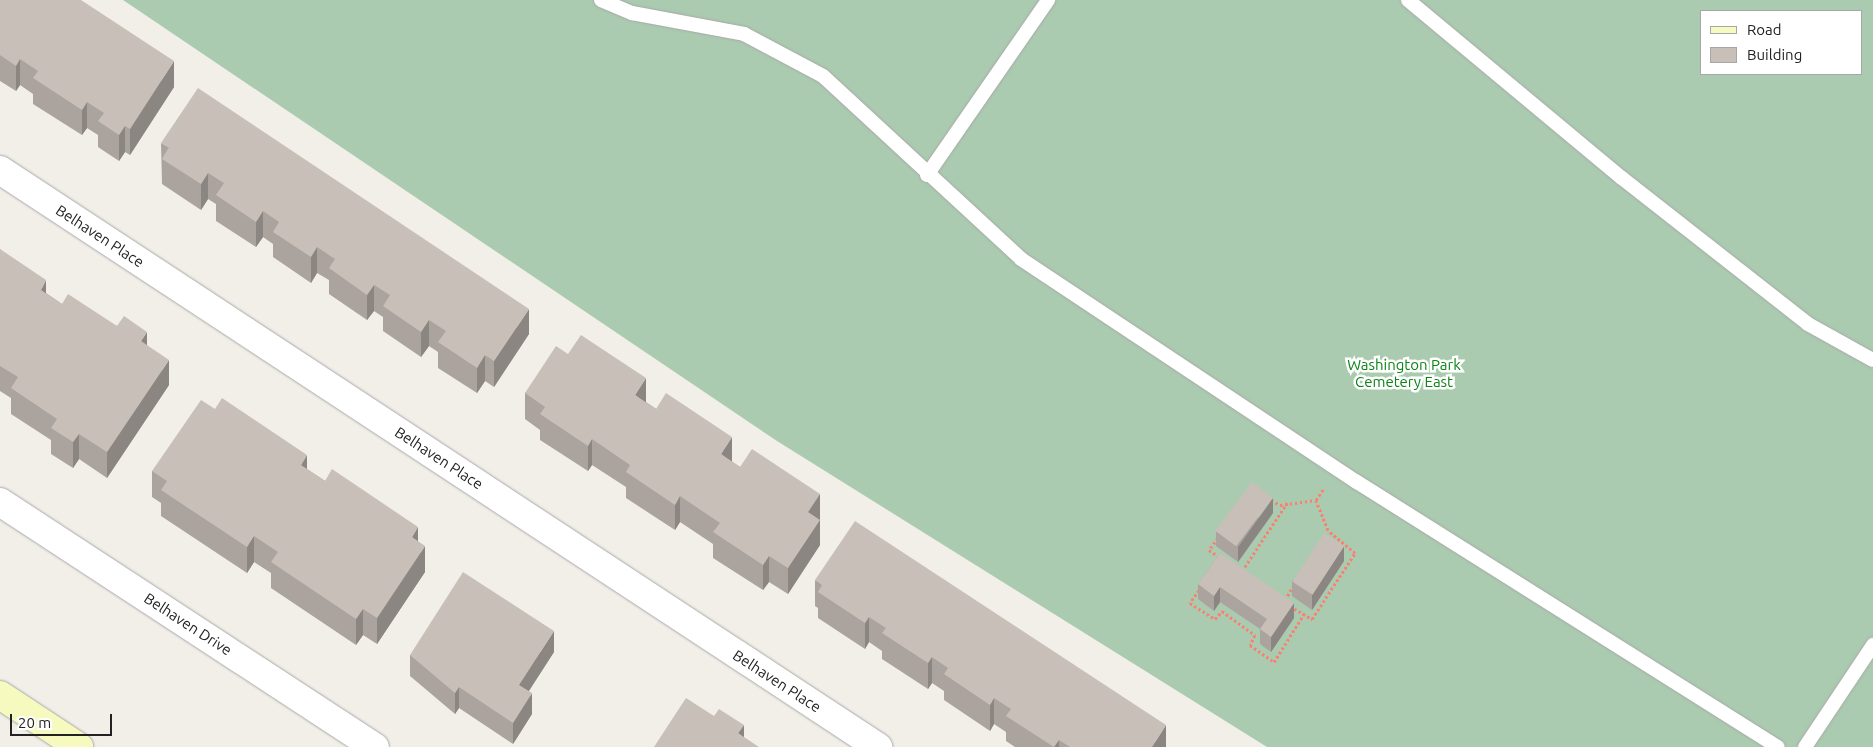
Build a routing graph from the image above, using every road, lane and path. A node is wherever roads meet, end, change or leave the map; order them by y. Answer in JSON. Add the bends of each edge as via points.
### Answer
{"nodes":[{"id":1,"x":601,"y":0,"type":"edge"},
{"id":2,"x":1048,"y":0,"type":"edge"},
{"id":3,"x":1408,"y":0,"type":"edge"},
{"id":4,"x":0,"y":170,"type":"edge"},
{"id":5,"x":927,"y":175,"type":"junction"},
{"id":6,"x":1873,"y":360,"type":"edge"},
{"id":7,"x":1337,"y":469,"type":"junction"},
{"id":8,"x":1266,"y":497,"type":"edge"},
{"id":9,"x":1316,"y":500,"type":"junction"},
{"id":10,"x":0,"y":502,"type":"edge"},
{"id":11,"x":1287,"y":503,"type":"junction"},
{"id":12,"x":1328,"y":530,"type":"junction"},
{"id":13,"x":1220,"y":535,"type":"edge"},
{"id":14,"x":1323,"y":538,"type":"edge"},
{"id":15,"x":1221,"y":559,"type":"junction"},
{"id":16,"x":1228,"y":563,"type":"edge"},
{"id":17,"x":1216,"y":566,"type":"edge"},
{"id":18,"x":1234,"y":568,"type":"edge"},
{"id":19,"x":1241,"y":572,"type":"junction"},
{"id":20,"x":1248,"y":577,"type":"edge"},
{"id":21,"x":1298,"y":578,"type":"edge"},
{"id":22,"x":1206,"y":581,"type":"edge"},
{"id":23,"x":1276,"y":597,"type":"edge"},
{"id":24,"x":1283,"y":602,"type":"junction"},
{"id":25,"x":1304,"y":614,"type":"junction"},
{"id":26,"x":1873,"y":645,"type":"edge"},
{"id":27,"x":0,"y":695,"type":"edge"},
{"id":28,"x":79,"y":747,"type":"edge"},
{"id":29,"x":375,"y":747,"type":"edge"},
{"id":30,"x":878,"y":747,"type":"edge"},
{"id":31,"x":1777,"y":747,"type":"edge"},
{"id":32,"x":1805,"y":747,"type":"edge"}],
"edges":[{"from":1,"to":5,"type":"lane","via":[[632,13],[744,34],[824,76]]},
{"from":2,"to":5,"type":"lane"},
{"from":3,"to":6,"type":"lane","via":[[1614,172],[1808,324]]},
{"from":4,"to":30,"type":"street","name":"Belhaven Place"},
{"from":5,"to":7,"type":"lane","via":[[1021,259]]},
{"from":7,"to":9,"type":"path"},
{"from":7,"to":31,"type":"lane"},
{"from":8,"to":11,"type":"path"},
{"from":9,"to":11,"type":"path"},
{"from":9,"to":12,"type":"path"},
{"from":10,"to":29,"type":"street","name":"Belhaven Drive"},
{"from":11,"to":19,"type":"path"},
{"from":12,"to":14,"type":"path"},
{"from":12,"to":25,"type":"path","via":[[1355,553],[1312,620]]},
{"from":13,"to":15,"type":"path","via":[[1209,550]]},
{"from":15,"to":16,"type":"path"},
{"from":15,"to":17,"type":"path"},
{"from":18,"to":19,"type":"path"},
{"from":19,"to":20,"type":"path"},
{"from":21,"to":24,"type":"path"},
{"from":22,"to":25,"type":"path","via":[[1190,603],[1215,619],[1222,611],[1255,635],[1250,645],[1274,662]]},
{"from":23,"to":24,"type":"path"},
{"from":24,"to":25,"type":"path"},
{"from":26,"to":32,"type":"lane"},
{"from":27,"to":28,"type":"street"}]}
